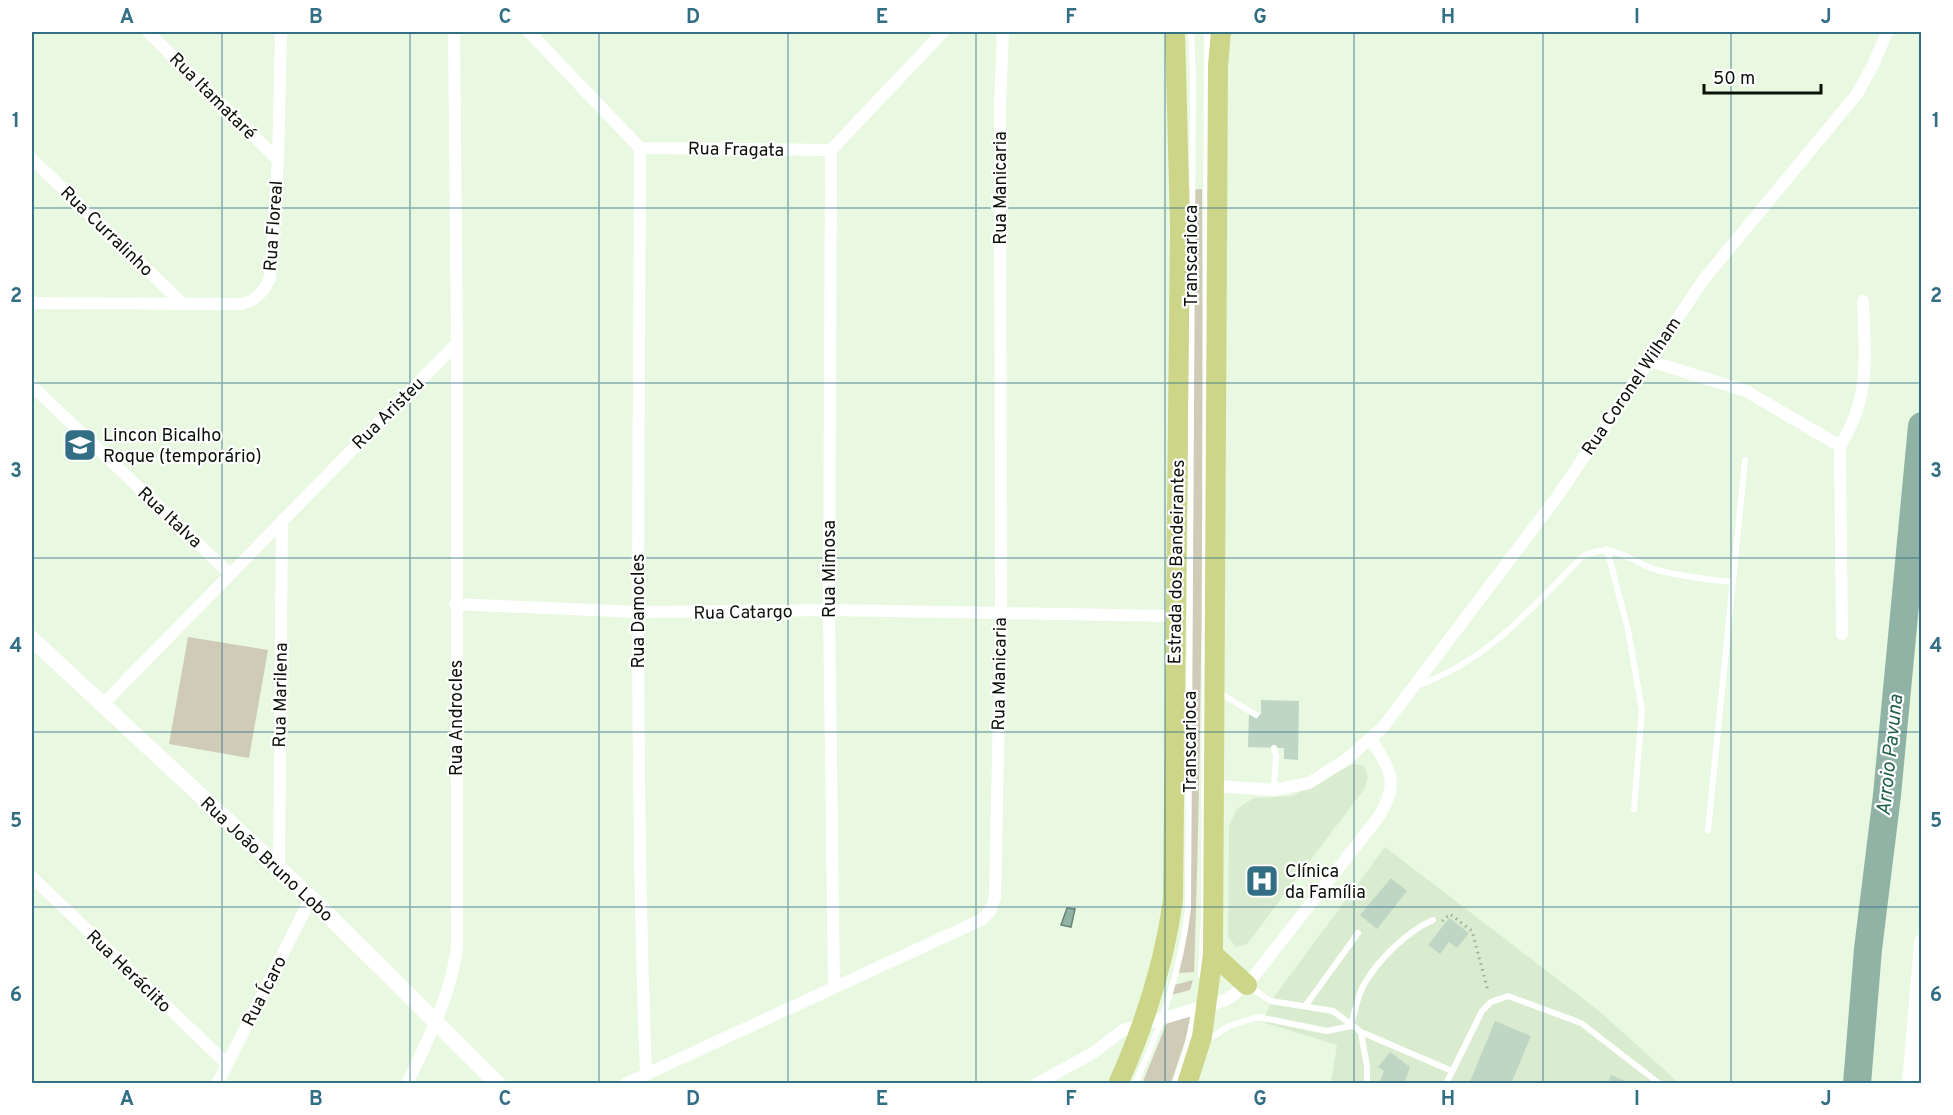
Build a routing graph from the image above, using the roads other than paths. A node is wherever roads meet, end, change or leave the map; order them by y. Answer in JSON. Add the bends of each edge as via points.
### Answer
{"nodes":[{"id":1,"x":148,"y":32,"type":"edge"},
{"id":2,"x":281,"y":32,"type":"edge"},
{"id":3,"x":454,"y":32,"type":"edge"},
{"id":4,"x":529,"y":32,"type":"edge"},
{"id":5,"x":943,"y":32,"type":"edge"},
{"id":6,"x":1003,"y":32,"type":"edge"},
{"id":7,"x":1175,"y":32,"type":"edge"},
{"id":8,"x":1191,"y":32,"type":"edge"},
{"id":9,"x":1207,"y":32,"type":"edge"},
{"id":10,"x":1221,"y":32,"type":"edge"},
{"id":11,"x":1887,"y":32,"type":"edge"},
{"id":12,"x":640,"y":148,"type":"junction"},
{"id":13,"x":831,"y":150,"type":"junction"},
{"id":14,"x":32,"y":159,"type":"edge"},
{"id":15,"x":278,"y":160,"type":"junction"},
{"id":16,"x":1863,"y":301,"type":"dead end"},
{"id":17,"x":32,"y":303,"type":"edge"},
{"id":18,"x":182,"y":303,"type":"junction"},
{"id":19,"x":457,"y":343,"type":"junction"},
{"id":20,"x":1650,"y":362,"type":"junction"},
{"id":21,"x":32,"y":386,"type":"edge"},
{"id":22,"x":1840,"y":446,"type":"junction"},
{"id":23,"x":1745,"y":459,"type":"dead end"},
{"id":24,"x":282,"y":521,"type":"junction"},
{"id":25,"x":1607,"y":549,"type":"junction"},
{"id":26,"x":229,"y":573,"type":"junction"},
{"id":27,"x":1733,"y":582,"type":"junction"},
{"id":28,"x":455,"y":604,"type":"junction"},
{"id":29,"x":829,"y":610,"type":"junction"},
{"id":30,"x":638,"y":612,"type":"junction"},
{"id":31,"x":1001,"y":614,"type":"junction"},
{"id":32,"x":1175,"y":616,"type":"junction"},
{"id":33,"x":1842,"y":634,"type":"dead end"},
{"id":34,"x":33,"y":642,"type":"edge"},
{"id":35,"x":1416,"y":686,"type":"junction"},
{"id":36,"x":1216,"y":691,"type":"junction"},
{"id":37,"x":102,"y":705,"type":"junction"},
{"id":38,"x":1256,"y":715,"type":"dead end"},
{"id":39,"x":1371,"y":739,"type":"junction"},
{"id":40,"x":1274,"y":748,"type":"dead end"},
{"id":41,"x":1216,"y":786,"type":"junction"},
{"id":42,"x":1274,"y":790,"type":"junction"},
{"id":43,"x":1634,"y":809,"type":"dead end"},
{"id":44,"x":1708,"y":830,"type":"dead end"},
{"id":45,"x":279,"y":868,"type":"junction"},
{"id":46,"x":32,"y":877,"type":"edge"},
{"id":47,"x":311,"y":898,"type":"junction"},
{"id":48,"x":1433,"y":920,"type":"road end"},
{"id":49,"x":1358,"y":933,"type":"dead end"},
{"id":50,"x":1922,"y":942,"type":"edge"},
{"id":51,"x":1213,"y":954,"type":"junction"},
{"id":52,"x":1201,"y":978,"type":"dead end"},
{"id":53,"x":1920,"y":980,"type":"edge"},
{"id":54,"x":1247,"y":985,"type":"junction"},
{"id":55,"x":834,"y":988,"type":"junction"},
{"id":56,"x":1306,"y":1005,"type":"junction"},
{"id":57,"x":1200,"y":1006,"type":"junction"},
{"id":58,"x":1163,"y":1019,"type":"junction"},
{"id":59,"x":436,"y":1021,"type":"junction"},
{"id":60,"x":1143,"y":1024,"type":"junction"},
{"id":61,"x":1351,"y":1026,"type":"junction"},
{"id":62,"x":1361,"y":1032,"type":"junction"},
{"id":63,"x":1200,"y":1045,"type":"junction"},
{"id":64,"x":226,"y":1064,"type":"junction"},
{"id":65,"x":1452,"y":1071,"type":"junction"},
{"id":66,"x":646,"y":1074,"type":"junction"},
{"id":67,"x":1055,"y":1080,"type":"edge"},
{"id":68,"x":216,"y":1083,"type":"edge"},
{"id":69,"x":407,"y":1083,"type":"edge"},
{"id":70,"x":498,"y":1083,"type":"edge"},
{"id":71,"x":625,"y":1083,"type":"edge"},
{"id":72,"x":1036,"y":1083,"type":"edge"},
{"id":73,"x":1118,"y":1083,"type":"edge"},
{"id":74,"x":1135,"y":1083,"type":"edge"},
{"id":75,"x":1175,"y":1083,"type":"edge"},
{"id":76,"x":1187,"y":1083,"type":"edge"},
{"id":77,"x":1367,"y":1083,"type":"edge"},
{"id":78,"x":1446,"y":1083,"type":"edge"},
{"id":79,"x":1660,"y":1083,"type":"edge"},
{"id":80,"x":1910,"y":1083,"type":"edge"}],
"edges":[{"from":1,"to":15,"type":"street","name":"Rua Itamataré"},
{"from":2,"to":15,"type":"street","name":"Rua Floreal"},
{"from":3,"to":19,"type":"street"},
{"from":4,"to":12,"type":"street"},
{"from":5,"to":13,"type":"street"},
{"from":6,"to":31,"type":"street","name":"Rua Manicaria"},
{"from":7,"to":32,"type":"main road","name":"Estrada dos Bandeirantes","via":[[1180,226]]},
{"from":8,"to":58,"type":"lane","name":"Transcarioca","via":[[1188,888],[1185,935]]},
{"from":9,"to":52,"type":"lane","name":"Transcarioca"},
{"from":10,"to":36,"type":"main road"},
{"from":11,"to":20,"type":"street","name":"Rua Coronel Wilham","via":[[1857,94],[1704,279]]},
{"from":12,"to":13,"type":"street","name":"Rua Fragata"},
{"from":12,"to":30,"type":"street","name":"Rua Damocles"},
{"from":13,"to":29,"type":"street","name":"Rua Mimosa"},
{"from":14,"to":18,"type":"street","name":"Rua Curralinho"},
{"from":15,"to":18,"type":"street","name":"Rua Floreal","via":[[270,278],[265,290],[242,304]]},
{"from":16,"to":22,"type":"street","via":[[1863,395],[1851,429]]},
{"from":17,"to":18,"type":"street","name":"Rua Floreal"},
{"from":19,"to":24,"type":"street","name":"Rua Aristeu"},
{"from":19,"to":28,"type":"street","name":"Rua Androcles"},
{"from":20,"to":22,"type":"street","via":[[1746,391]]},
{"from":20,"to":35,"type":"street","name":"Rua Coronel Wilham","via":[[1557,497]]},
{"from":21,"to":26,"type":"street","name":"Rua Italva"},
{"from":22,"to":33,"type":"street"},
{"from":23,"to":27,"type":"lane"},
{"from":24,"to":26,"type":"street","name":"Rua Aristeu"},
{"from":24,"to":45,"type":"street","name":"Rua Marilena"},
{"from":25,"to":27,"type":"lane","via":[[1656,569]]},
{"from":25,"to":35,"type":"lane","via":[[1582,557],[1514,626],[1469,662]]},
{"from":25,"to":43,"type":"lane","via":[[1628,630],[1642,710]]},
{"from":26,"to":37,"type":"street","name":"Rua Aristeu"},
{"from":27,"to":44,"type":"lane"},
{"from":28,"to":30,"type":"street","name":"Rua Catargo"},
{"from":28,"to":59,"type":"street","name":"Rua Androcles","via":[[457,946],[454,969]]},
{"from":29,"to":30,"type":"street","name":"Rua Catargo"},
{"from":29,"to":31,"type":"street","name":"Rua Catargo"},
{"from":29,"to":55,"type":"street","name":"Rua Mimosa"},
{"from":30,"to":66,"type":"street","name":"Rua Damocles","via":[[641,960]]},
{"from":31,"to":32,"type":"street","name":"Rua Catargo"},
{"from":31,"to":55,"type":"street","name":"Rua Manicaria","via":[[995,897],[990,910],[981,920]]},
{"from":32,"to":60,"type":"main road","name":"Estrada dos Bandeirantes","via":[[1173,900],[1162,964]]},
{"from":34,"to":37,"type":"street","name":"Rua João Bruno Lobo"},
{"from":35,"to":39,"type":"street","name":"Rua Coronel Wilham"},
{"from":36,"to":38,"type":"lane"},
{"from":36,"to":41,"type":"main road"},
{"from":37,"to":45,"type":"street","name":"Rua João Bruno Lobo"},
{"from":39,"to":42,"type":"street","name":"Rua Coronel Wilham","via":[[1309,783]]},
{"from":39,"to":54,"type":"street","via":[[1392,779],[1389,800]]},
{"from":40,"to":42,"type":"lane"},
{"from":41,"to":42,"type":"street","name":"Rua Coronel Wilham"},
{"from":41,"to":51,"type":"main road"},
{"from":45,"to":47,"type":"street","name":"Rua João Bruno Lobo"},
{"from":46,"to":64,"type":"street","name":"Rua Heráclito"},
{"from":47,"to":59,"type":"street","name":"Rua João Bruno Lobo"},
{"from":47,"to":64,"type":"street","name":"Rua Ícaro"},
{"from":48,"to":61,"type":"lane","via":[[1406,936],[1373,972],[1364,986]]},
{"from":49,"to":56,"type":"lane"},
{"from":50,"to":53,"type":"street"},
{"from":51,"to":54,"type":"main road"},
{"from":51,"to":57,"type":"main road"},
{"from":53,"to":80,"type":"street"},
{"from":54,"to":56,"type":"lane","via":[[1271,1001]]},
{"from":54,"to":57,"type":"street","via":[[1233,998]]},
{"from":55,"to":66,"type":"street","name":"Rua Manicaria"},
{"from":56,"to":61,"type":"lane","via":[[1333,1011]]},
{"from":57,"to":58,"type":"street"},
{"from":57,"to":63,"type":"main road"},
{"from":57,"to":75,"type":"lane"},
{"from":58,"to":60,"type":"street"},
{"from":58,"to":74,"type":"lane","name":"Transcarioca"},
{"from":59,"to":69,"type":"street","name":"Rua Androcles"},
{"from":59,"to":70,"type":"street","name":"Rua João Bruno Lobo"},
{"from":60,"to":67,"type":"street","via":[[1123,1030]]},
{"from":60,"to":73,"type":"main road","name":"Estrada dos Bandeirantes"},
{"from":61,"to":62,"type":"lane"},
{"from":61,"to":63,"type":"lane","via":[[1327,1031],[1258,1017],[1229,1026]]},
{"from":62,"to":65,"type":"lane"},
{"from":62,"to":77,"type":"lane"},
{"from":63,"to":76,"type":"main road"},
{"from":64,"to":68,"type":"street","name":"Rua Ícaro"},
{"from":65,"to":78,"type":"lane"},
{"from":65,"to":79,"type":"lane","via":[[1482,1011],[1491,1002],[1508,996],[1581,1023]]},
{"from":66,"to":71,"type":"street","name":"Rua Manicaria"},
{"from":67,"to":72,"type":"street"}]}
